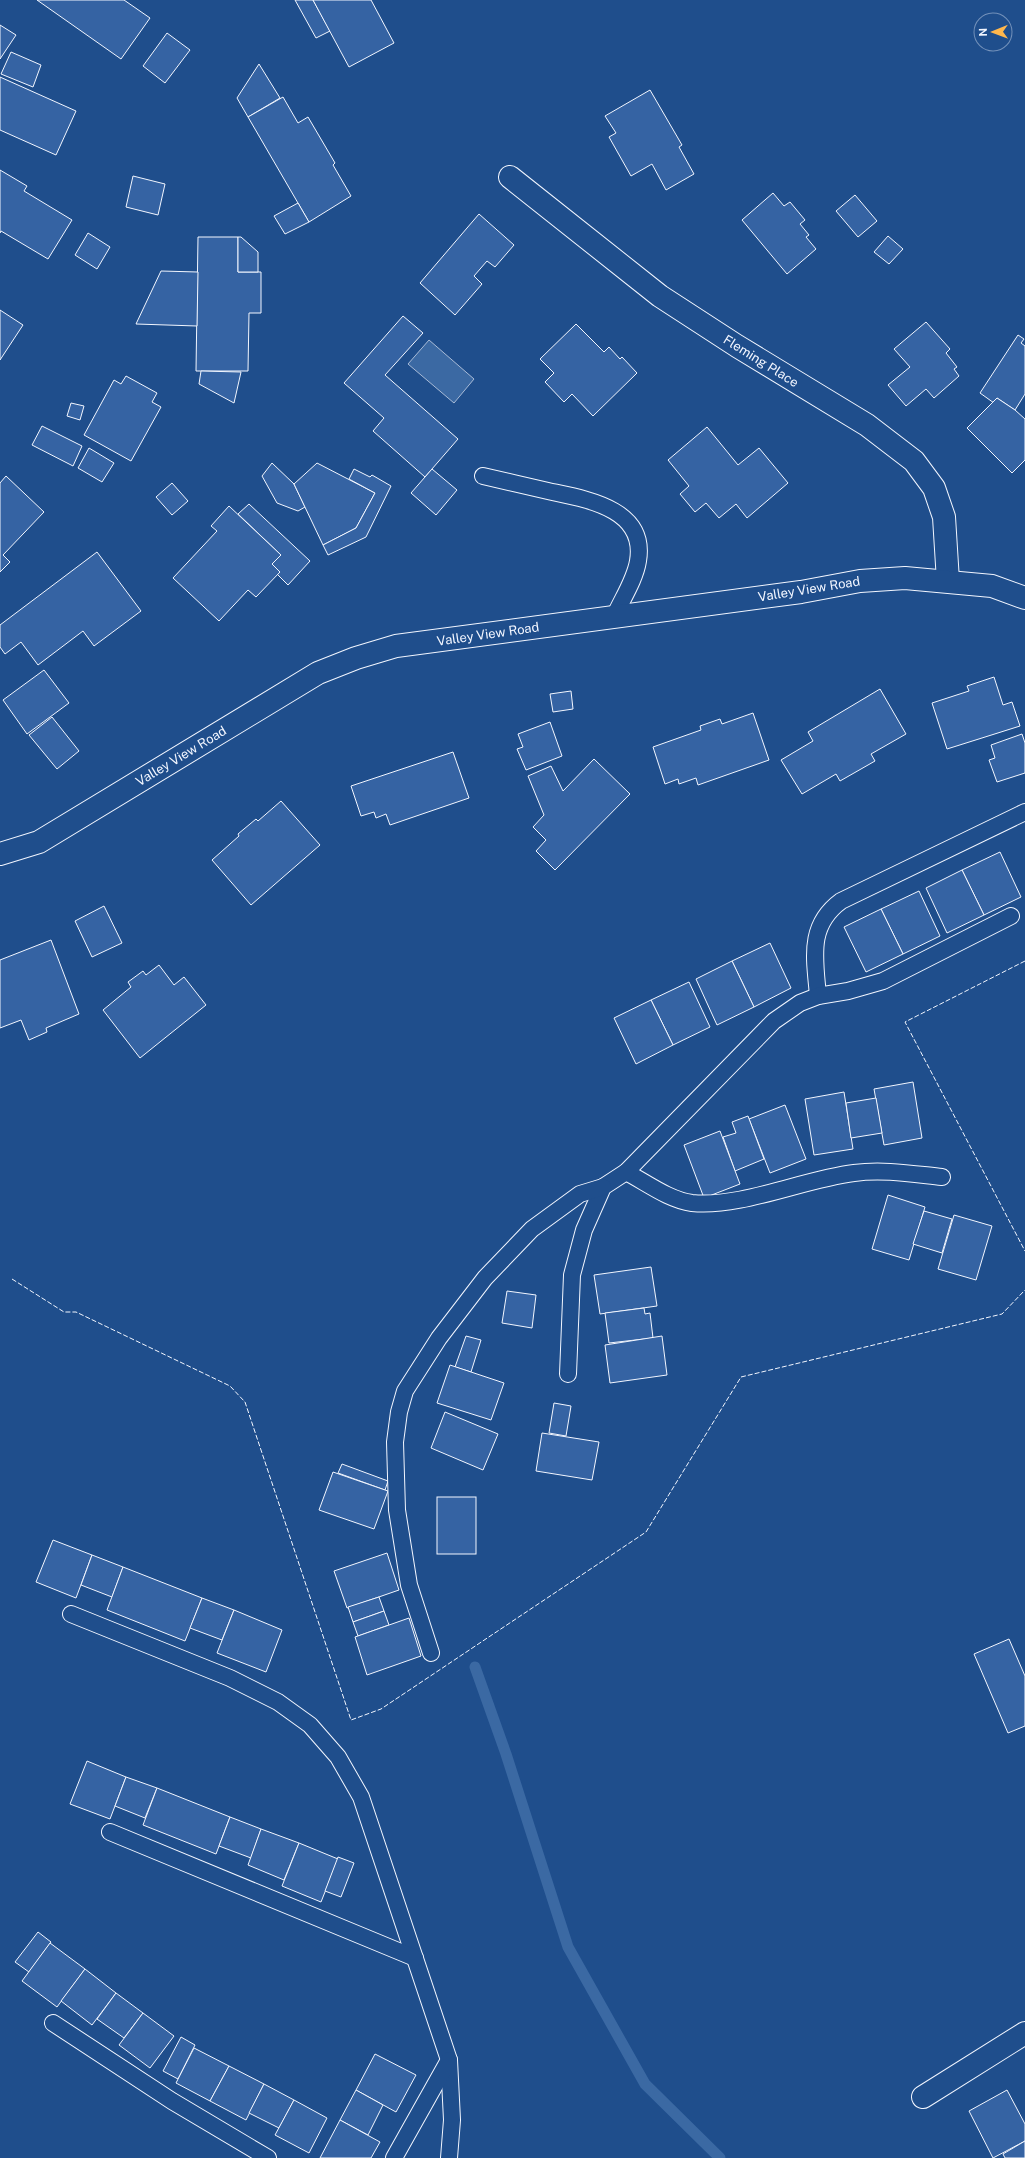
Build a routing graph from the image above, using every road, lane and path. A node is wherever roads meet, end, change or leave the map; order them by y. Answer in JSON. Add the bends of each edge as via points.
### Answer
{"nodes":[{"id":1,"x":510,"y":177,"type":"dead end"},
{"id":2,"x":483,"y":476,"type":"dead end"},
{"id":3,"x":948,"y":581,"type":"junction"},
{"id":4,"x":1025,"y":598,"type":"edge"},
{"id":5,"x":614,"y":617,"type":"junction"},
{"id":6,"x":1025,"y":812,"type":"edge"},
{"id":7,"x":0,"y":854,"type":"edge"},
{"id":8,"x":1011,"y":916,"type":"dead end"},
{"id":9,"x":818,"y":996,"type":"junction"},
{"id":10,"x":626,"y":1172,"type":"junction"},
{"id":11,"x":942,"y":1177,"type":"dead end"},
{"id":12,"x":603,"y":1187,"type":"junction"},
{"id":13,"x":568,"y":1374,"type":"dead end"},
{"id":14,"x":71,"y":1614,"type":"dead end"},
{"id":15,"x":431,"y":1653,"type":"dead end"},
{"id":16,"x":110,"y":1832,"type":"dead end"},
{"id":17,"x":415,"y":1958,"type":"junction"},
{"id":18,"x":53,"y":2023,"type":"dead end"},
{"id":19,"x":1025,"y":2033,"type":"edge"},
{"id":20,"x":449,"y":2060,"type":"junction"},
{"id":21,"x":923,"y":2097,"type":"dead end"},
{"id":22,"x":268,"y":2158,"type":"edge"},
{"id":23,"x":394,"y":2158,"type":"edge"},
{"id":24,"x":449,"y":2158,"type":"edge"}],
"edges":[{"from":1,"to":3,"type":"street","name":"Fleming Place","via":[[660,296],[867,425],[914,461],[934,488],[944,517]]},
{"from":2,"to":5,"type":"lane","via":[[600,503],[624,518],[637,535],[638,560],[631,582]]},
{"from":3,"to":4,"type":"street","name":"Valley View Road","via":[[992,586]]},
{"from":3,"to":5,"type":"street","name":"Valley View Road","via":[[905,578],[860,581],[801,592]]},
{"from":5,"to":7,"type":"street","name":"Valley View Road","via":[[396,646],[318,672],[39,842]]},
{"from":6,"to":9,"type":"lane","via":[[829,909],[817,934],[815,954]]},
{"from":8,"to":9,"type":"lane","via":[[883,981],[854,990]]},
{"from":9,"to":10,"type":"lane","via":[[800,1003],[774,1020]]},
{"from":10,"to":11,"type":"lane","via":[[675,1199],[709,1203],[729,1201],[853,1173],[886,1171]]},
{"from":10,"to":12,"type":"lane"},
{"from":12,"to":13,"type":"lane","via":[[584,1230],[572,1275]]},
{"from":12,"to":15,"type":"lane","via":[[580,1194],[532,1229],[485,1278],[439,1338],[405,1391],[395,1442],[397,1510],[409,1585]]},
{"from":14,"to":17,"type":"lane","via":[[230,1678],[278,1702],[310,1725],[338,1757],[361,1797]]},
{"from":16,"to":17,"type":"lane"},
{"from":17,"to":20,"type":"lane"},
{"from":18,"to":22,"type":"lane","via":[[172,2102]]},
{"from":19,"to":21,"type":"street"},
{"from":20,"to":23,"type":"lane"},
{"from":20,"to":24,"type":"lane","via":[[452,2120]]}]}
